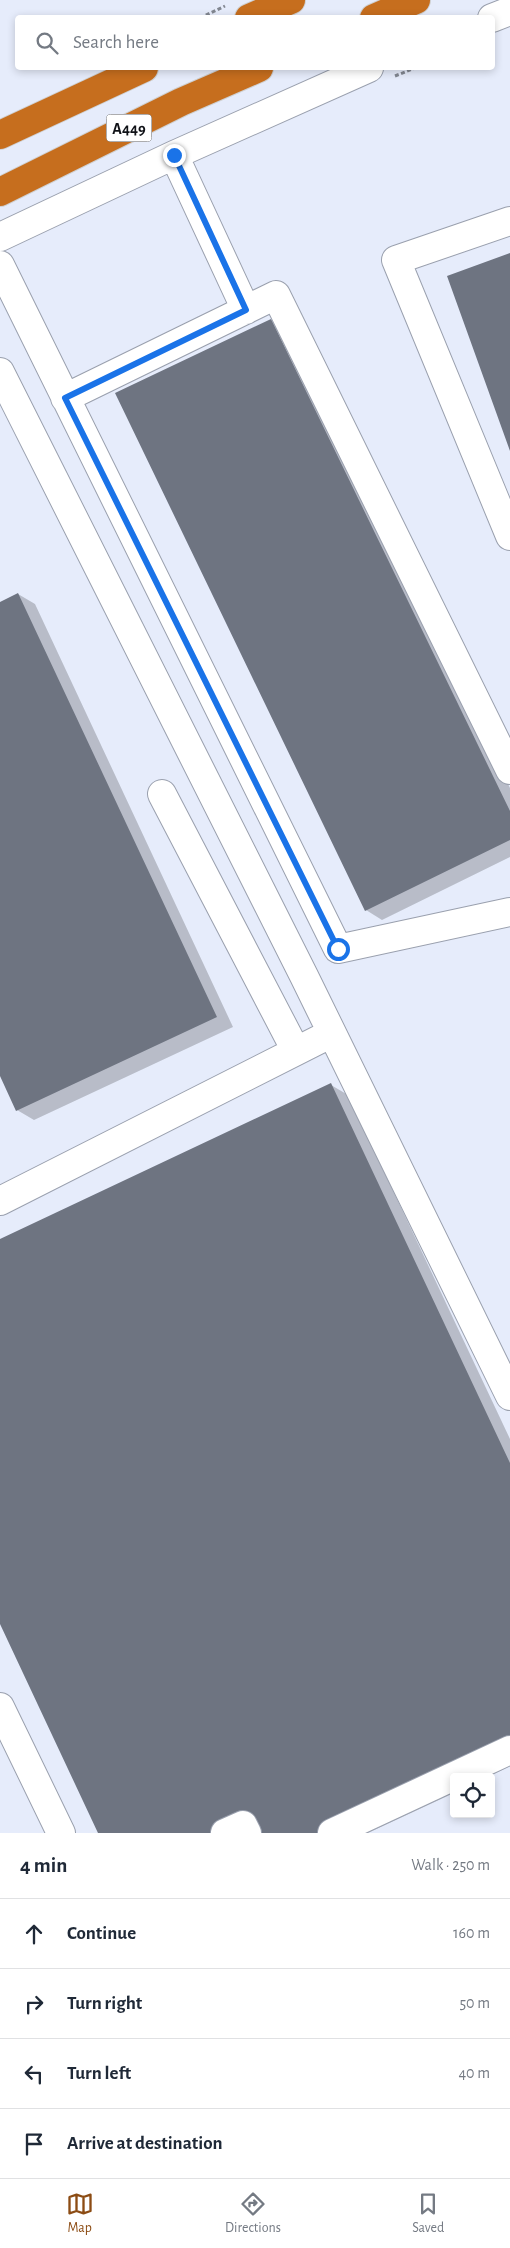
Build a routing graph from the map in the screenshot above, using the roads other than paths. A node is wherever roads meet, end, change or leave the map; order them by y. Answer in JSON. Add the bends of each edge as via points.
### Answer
{"nodes":[{"id":1,"x":291,"y":0,"type":"edge"},
{"id":2,"x":416,"y":0,"type":"edge"},
{"id":3,"x":240,"y":10,"type":"edge"},
{"id":4,"x":510,"y":11,"type":"edge"},
{"id":5,"x":381,"y":15,"type":"edge"},
{"id":6,"x":495,"y":17,"type":"edge"},
{"id":7,"x":139,"y":70,"type":"edge"},
{"id":8,"x":254,"y":70,"type":"edge"},
{"id":9,"x":365,"y":70,"type":"edge"},
{"id":10,"x":5,"y":127,"type":"edge"},
{"id":11,"x":174,"y":155,"type":"junction"},
{"id":12,"x":0,"y":192,"type":"edge"},
{"id":13,"x":510,"y":221,"type":"edge"},
{"id":14,"x":0,"y":237,"type":"edge"},
{"id":15,"x":0,"y":266,"type":"edge"},
{"id":16,"x":246,"y":310,"type":"junction"},
{"id":17,"x":0,"y":372,"type":"edge"},
{"id":18,"x":65,"y":398,"type":"junction"},
{"id":19,"x":510,"y":536,"type":"edge"},
{"id":20,"x":510,"y":770,"type":"edge"},
{"id":21,"x":162,"y":794,"type":"dead end"},
{"id":22,"x":510,"y":912,"type":"edge"},
{"id":23,"x":332,"y":1033,"type":"junction"},
{"id":24,"x":296,"y":1051,"type":"junction"},
{"id":25,"x":0,"y":1200,"type":"edge"},
{"id":26,"x":510,"y":1396,"type":"edge"},
{"id":27,"x":0,"y":1707,"type":"edge"},
{"id":28,"x":510,"y":1750,"type":"edge"},
{"id":29,"x":61,"y":1833,"type":"edge"},
{"id":30,"x":225,"y":1833,"type":"edge"},
{"id":31,"x":247,"y":1833,"type":"edge"},
{"id":32,"x":332,"y":1833,"type":"edge"}],
"edges":[{"from":1,"to":3,"type":"highway"},
{"from":2,"to":5,"type":"highway"},
{"from":4,"to":6,"type":"street"},
{"from":7,"to":10,"type":"highway"},
{"from":8,"to":12,"type":"highway","number":"A449","via":[[181,102]]},
{"from":9,"to":11,"type":"street"},
{"from":11,"to":14,"type":"street"},
{"from":11,"to":16,"type":"street"},
{"from":13,"to":19,"type":"street","via":[[396,260]]},
{"from":15,"to":18,"type":"street"},
{"from":16,"to":18,"type":"street"},
{"from":16,"to":20,"type":"street","via":[[276,296]]},
{"from":17,"to":23,"type":"street"},
{"from":18,"to":22,"type":"street","via":[[338,949]]},
{"from":21,"to":24,"type":"street"},
{"from":23,"to":24,"type":"street"},
{"from":23,"to":26,"type":"street"},
{"from":24,"to":25,"type":"street"},
{"from":27,"to":29,"type":"street"},
{"from":28,"to":32,"type":"street"},
{"from":30,"to":31,"type":"street","via":[[243,1824]]}]}
